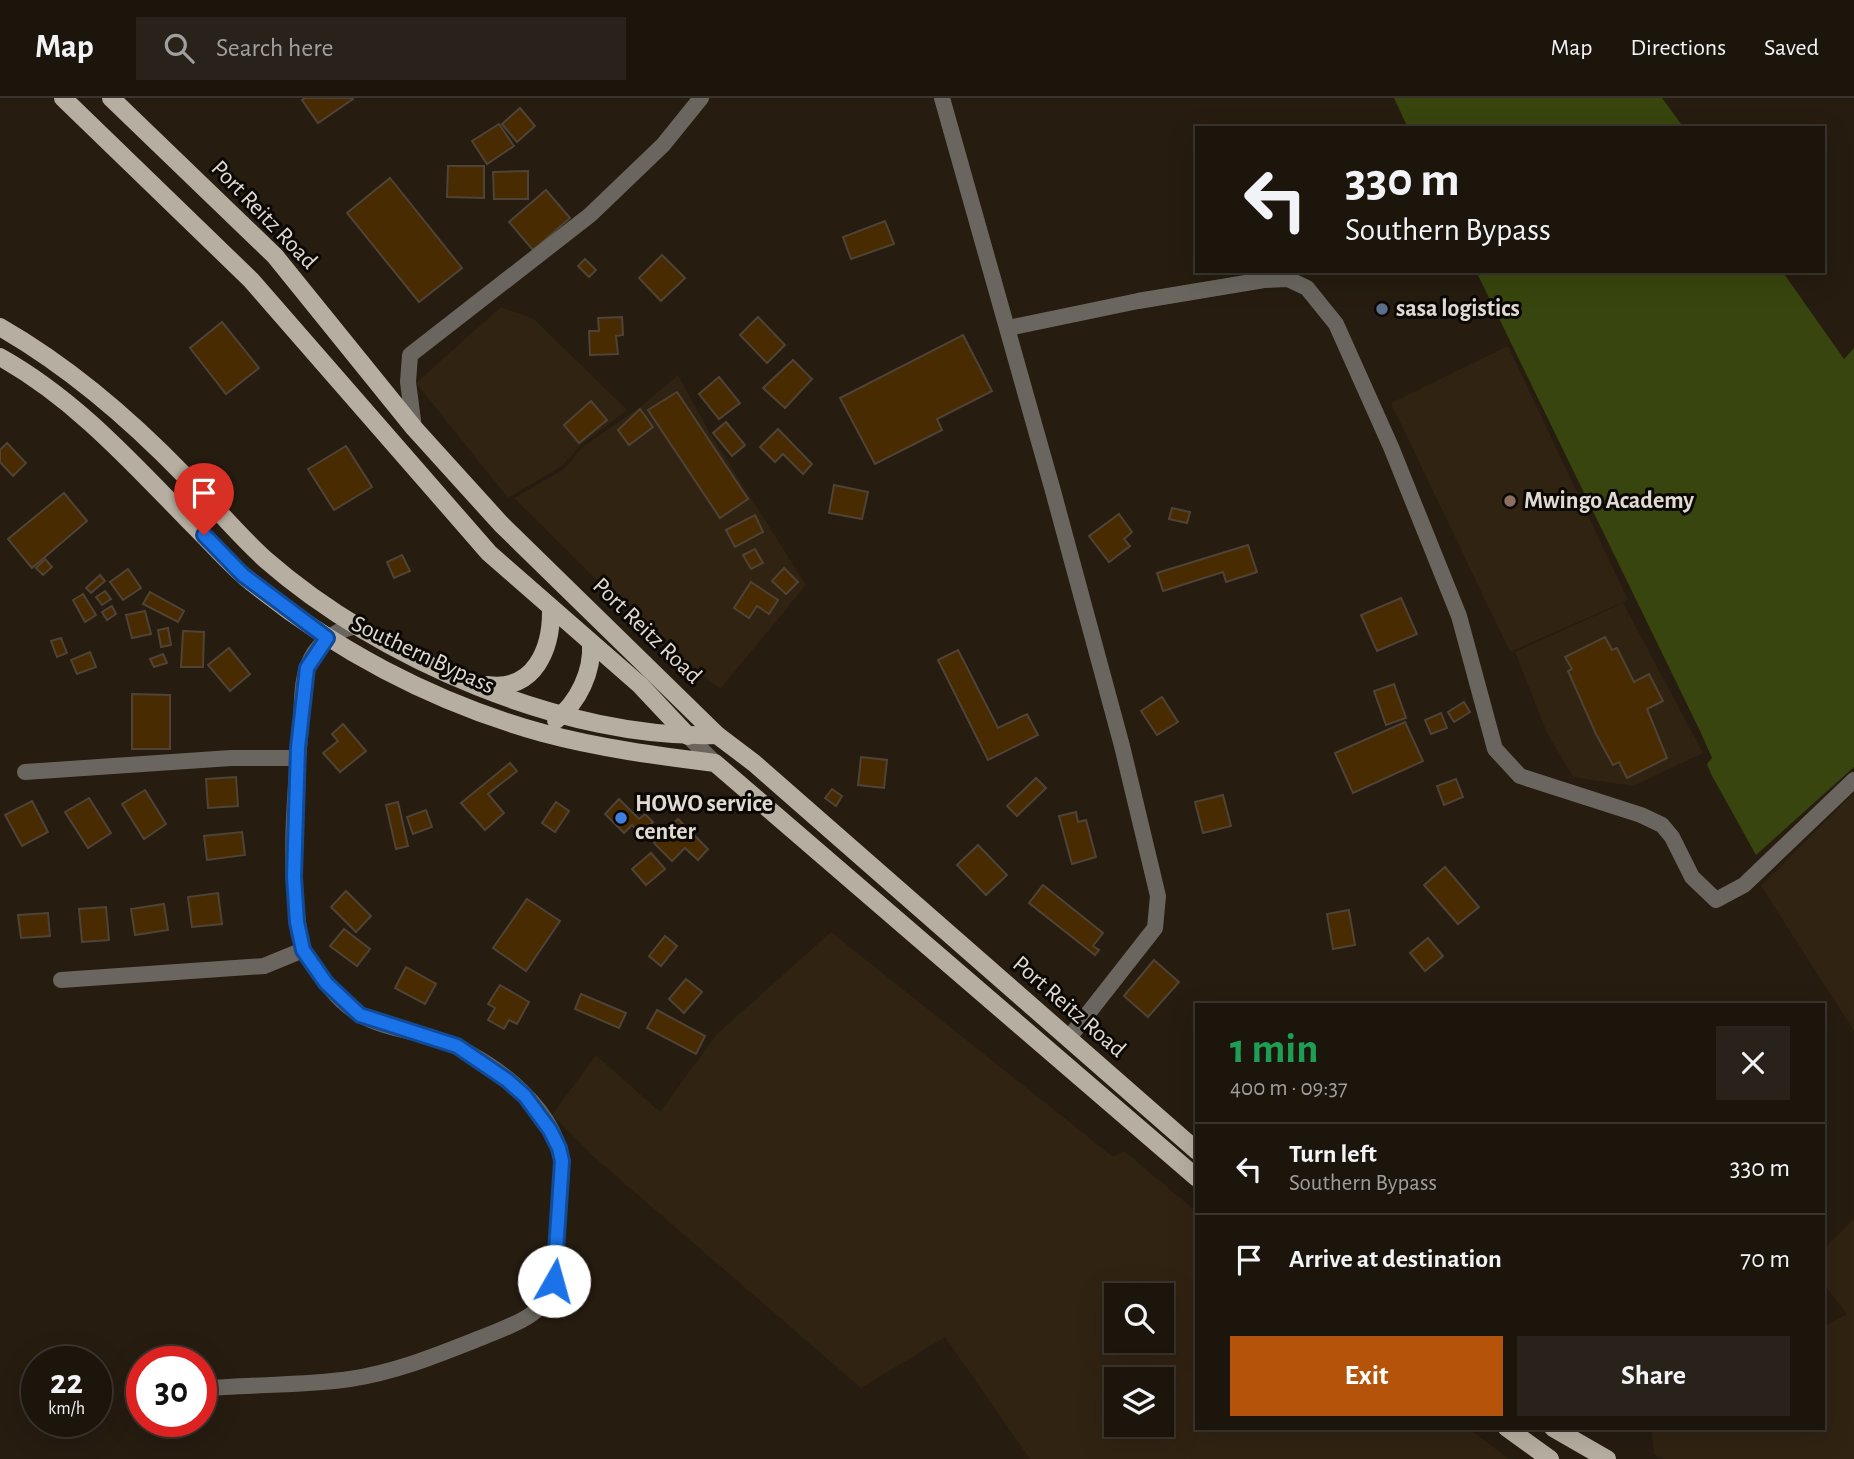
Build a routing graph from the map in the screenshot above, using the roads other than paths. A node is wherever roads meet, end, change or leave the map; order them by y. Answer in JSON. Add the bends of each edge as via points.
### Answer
{"nodes":[{"id":1,"x":63,"y":98,"type":"edge"},
{"id":2,"x":111,"y":98,"type":"edge"},
{"id":3,"x":701,"y":98,"type":"edge"},
{"id":4,"x":942,"y":98,"type":"edge"},
{"id":5,"x":0,"y":327,"type":"edge"},
{"id":6,"x":1009,"y":328,"type":"junction"},
{"id":7,"x":0,"y":357,"type":"edge"},
{"id":8,"x":414,"y":428,"type":"junction"},
{"id":9,"x":551,"y":608,"type":"junction"},
{"id":10,"x":357,"y":626,"type":"junction"},
{"id":11,"x":327,"y":638,"type":"junction"},
{"id":12,"x":591,"y":643,"type":"junction"},
{"id":13,"x":470,"y":683,"type":"junction"},
{"id":14,"x":562,"y":715,"type":"junction"},
{"id":15,"x":542,"y":732,"type":"junction"},
{"id":16,"x":717,"y":735,"type":"junction"},
{"id":17,"x":688,"y":736,"type":"junction"},
{"id":18,"x":298,"y":758,"type":"junction"},
{"id":19,"x":715,"y":763,"type":"junction"},
{"id":20,"x":25,"y":772,"type":"dead end"},
{"id":21,"x":1854,"y":780,"type":"edge"},
{"id":22,"x":303,"y":950,"type":"junction"},
{"id":23,"x":61,"y":980,"type":"dead end"},
{"id":24,"x":1068,"y":1039,"type":"junction"},
{"id":25,"x":1195,"y":1149,"type":"edge"},
{"id":26,"x":1195,"y":1176,"type":"edge"},
{"id":27,"x":217,"y":1388,"type":"edge"},
{"id":28,"x":1510,"y":1430,"type":"edge"},
{"id":29,"x":1556,"y":1430,"type":"edge"},
{"id":30,"x":1550,"y":1459,"type":"edge"},
{"id":31,"x":1606,"y":1459,"type":"edge"}],
"edges":[{"from":1,"to":9,"type":"main road","name":"Port Reitz Road","via":[[251,280],[489,553]]},
{"from":2,"to":8,"type":"main road","name":"Port Reitz Road","via":[[275,256]]},
{"from":3,"to":8,"type":"street","via":[[663,145],[590,215],[410,355]]},
{"from":4,"to":6,"type":"street"},
{"from":5,"to":10,"type":"main road","name":"Southern Bypass","via":[[40,350],[106,402],[183,473],[266,560]]},
{"from":6,"to":21,"type":"street","via":[[1252,282],[1288,279],[1307,288],[1336,324],[1386,435],[1459,616],[1496,749],[1520,776],[1662,825],[1692,877],[1716,900],[1744,886]]},
{"from":6,"to":24,"type":"street","via":[[1158,896],[1155,928]]},
{"from":7,"to":11,"type":"main road","name":"Southern Bypass","via":[[30,373],[87,417],[243,575]]},
{"from":8,"to":16,"type":"main road","name":"Port Reitz Road","via":[[501,524]]},
{"from":9,"to":12,"type":"main road","name":"Port Reitz Road"},
{"from":9,"to":13,"type":"main road","via":[[552,631],[545,654],[530,674],[501,687]]},
{"from":10,"to":11,"type":"street","via":[[338,629]]},
{"from":10,"to":13,"type":"main road","name":"Southern Bypass","via":[[404,654]]},
{"from":11,"to":15,"type":"main road","name":"Southern Bypass","via":[[391,673]]},
{"from":11,"to":18,"type":"street","via":[[307,668]]},
{"from":12,"to":14,"type":"main road","via":[[590,666]]},
{"from":12,"to":17,"type":"main road","name":"Port Reitz Road","via":[[640,685]]},
{"from":13,"to":14,"type":"main road","name":"Southern Bypass"},
{"from":14,"to":15,"type":"main road"},
{"from":14,"to":17,"type":"main road","name":"Southern Bypass"},
{"from":15,"to":19,"type":"main road","name":"Southern Bypass"},
{"from":16,"to":17,"type":"main road","name":"Southern Bypass"},
{"from":16,"to":24,"type":"main road","name":"Port Reitz Road"},
{"from":17,"to":19,"type":"street","name":"Port Reitz Road"},
{"from":18,"to":20,"type":"street"},
{"from":18,"to":22,"type":"street","via":[[294,877]]},
{"from":19,"to":26,"type":"main road"},
{"from":22,"to":23,"type":"street","via":[[264,966]]},
{"from":22,"to":27,"type":"street","via":[[326,983],[360,1015],[457,1046],[507,1080],[541,1115],[562,1161],[554,1281],[549,1298],[520,1323],[439,1356],[351,1379]]},
{"from":24,"to":25,"type":"main road","name":"Port Reitz Road"},
{"from":28,"to":30,"type":"main road"},
{"from":29,"to":31,"type":"main road"}]}
